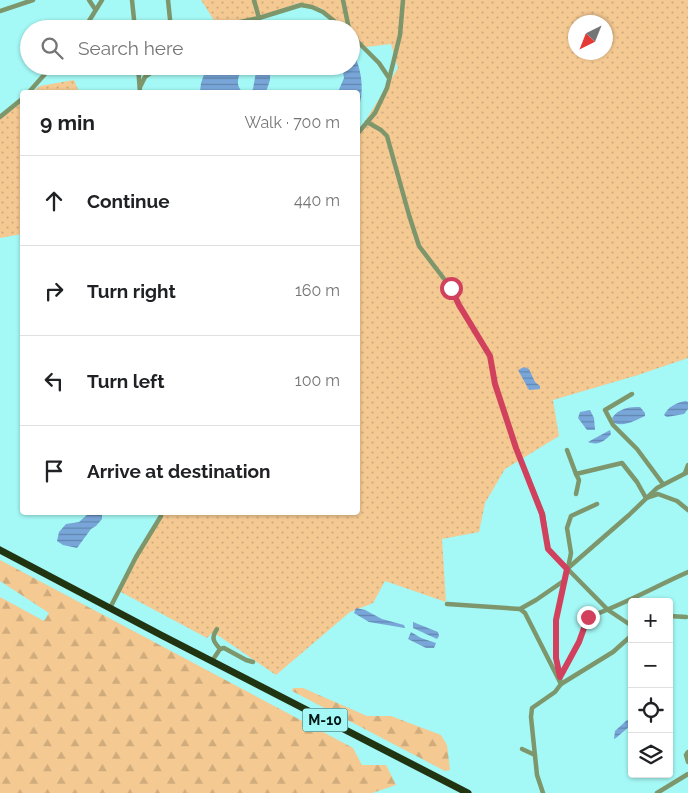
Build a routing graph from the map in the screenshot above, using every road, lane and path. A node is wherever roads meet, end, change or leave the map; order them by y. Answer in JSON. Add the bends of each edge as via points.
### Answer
{"nodes":[{"id":1,"x":33,"y":0,"type":"edge"},
{"id":2,"x":89,"y":0,"type":"edge"},
{"id":3,"x":102,"y":0,"type":"edge"},
{"id":4,"x":132,"y":0,"type":"edge"},
{"id":5,"x":168,"y":0,"type":"edge"},
{"id":6,"x":254,"y":0,"type":"edge"},
{"id":7,"x":343,"y":0,"type":"edge"},
{"id":8,"x":403,"y":0,"type":"edge"},
{"id":9,"x":300,"y":2,"type":"edge"},
{"id":10,"x":95,"y":10,"type":"junction"},
{"id":11,"x":0,"y":11,"type":"edge"},
{"id":12,"x":259,"y":18,"type":"junction"},
{"id":13,"x":89,"y":20,"type":"edge"},
{"id":14,"x":134,"y":20,"type":"edge"},
{"id":15,"x":169,"y":20,"type":"edge"},
{"id":16,"x":250,"y":20,"type":"edge"},
{"id":17,"x":333,"y":20,"type":"edge"},
{"id":18,"x":347,"y":20,"type":"edge"},
{"id":19,"x":360,"y":44,"type":"edge"},
{"id":20,"x":44,"y":75,"type":"edge"},
{"id":21,"x":139,"y":75,"type":"edge"},
{"id":22,"x":148,"y":75,"type":"edge"},
{"id":23,"x":389,"y":78,"type":"junction"},
{"id":24,"x":31,"y":90,"type":"edge"},
{"id":25,"x":140,"y":90,"type":"edge"},
{"id":26,"x":20,"y":101,"type":"edge"},
{"id":27,"x":0,"y":116,"type":"edge"},
{"id":28,"x":367,"y":122,"type":"junction"},
{"id":29,"x":360,"y":130,"type":"edge"},
{"id":30,"x":632,"y":394,"type":"dead end"},
{"id":31,"x":567,"y":450,"type":"dead end"},
{"id":32,"x":688,"y":465,"type":"edge"},
{"id":33,"x":687,"y":472,"type":"edge"},
{"id":34,"x":576,"y":474,"type":"junction"},
{"id":35,"x":663,"y":484,"type":"junction"},
{"id":36,"x":576,"y":494,"type":"dead end"},
{"id":37,"x":646,"y":498,"type":"junction"},
{"id":38,"x":597,"y":504,"type":"dead end"},
{"id":39,"x":688,"y":510,"type":"edge"},
{"id":40,"x":161,"y":515,"type":"edge"},
{"id":41,"x":0,"y":550,"type":"edge"},
{"id":42,"x":567,"y":569,"type":"junction"},
{"id":43,"x":688,"y":572,"type":"edge"},
{"id":44,"x":565,"y":580,"type":"junction"},
{"id":45,"x":447,"y":604,"type":"dead end"},
{"id":46,"x":110,"y":608,"type":"junction"},
{"id":47,"x":520,"y":609,"type":"junction"},
{"id":48,"x":608,"y":610,"type":"junction"},
{"id":49,"x":673,"y":616,"type":"edge"},
{"id":50,"x":686,"y":617,"type":"dead end"},
{"id":51,"x":628,"y":623,"type":"edge"},
{"id":52,"x":217,"y":629,"type":"dead end"},
{"id":53,"x":628,"y":639,"type":"edge"},
{"id":54,"x":220,"y":649,"type":"junction"},
{"id":55,"x":212,"y":661,"type":"junction"},
{"id":56,"x":253,"y":662,"type":"dead end"},
{"id":57,"x":560,"y":677,"type":"junction"},
{"id":58,"x":561,"y":684,"type":"junction"},
{"id":59,"x":522,"y":749,"type":"dead end"},
{"id":60,"x":688,"y":752,"type":"edge"},
{"id":61,"x":535,"y":755,"type":"junction"},
{"id":62,"x":688,"y":762,"type":"edge"},
{"id":63,"x":688,"y":774,"type":"edge"},
{"id":64,"x":468,"y":793,"type":"edge"},
{"id":65,"x":543,"y":793,"type":"edge"},
{"id":66,"x":657,"y":793,"type":"edge"}],
"edges":[{"from":1,"to":11,"type":"street"},
{"from":2,"to":10,"type":"street"},
{"from":3,"to":10,"type":"street"},
{"from":4,"to":14,"type":"street"},
{"from":5,"to":15,"type":"street"},
{"from":6,"to":12,"type":"street"},
{"from":7,"to":18,"type":"street"},
{"from":8,"to":23,"type":"street","via":[[400,35]]},
{"from":9,"to":12,"type":"street"},
{"from":9,"to":17,"type":"street"},
{"from":10,"to":13,"type":"street"},
{"from":12,"to":16,"type":"street"},
{"from":19,"to":23,"type":"street"},
{"from":20,"to":24,"type":"street"},
{"from":21,"to":25,"type":"street"},
{"from":22,"to":25,"type":"street"},
{"from":23,"to":28,"type":"street","via":[[375,113]]},
{"from":26,"to":27,"type":"street"},
{"from":28,"to":29,"type":"street"},
{"from":28,"to":42,"type":"street","via":[[387,136],[419,246],[451,288],[490,356],[495,384],[516,448],[542,514],[548,549]]},
{"from":30,"to":35,"type":"street","via":[[605,410],[613,425],[637,449]]},
{"from":31,"to":34,"type":"street"},
{"from":32,"to":33,"type":"street"},
{"from":33,"to":35,"type":"street"},
{"from":34,"to":36,"type":"street","via":[[579,480]]},
{"from":34,"to":37,"type":"street","via":[[622,463]]},
{"from":35,"to":37,"type":"street"},
{"from":37,"to":39,"type":"street","via":[[658,494],[677,501]]},
{"from":37,"to":42,"type":"street"},
{"from":38,"to":42,"type":"street","via":[[571,516],[567,528],[571,553]]},
{"from":40,"to":46,"type":"street"},
{"from":41,"to":46,"type":"highway","number":"М-10"},
{"from":42,"to":44,"type":"street"},
{"from":42,"to":48,"type":"street"},
{"from":43,"to":48,"type":"street"},
{"from":44,"to":47,"type":"street"},
{"from":44,"to":57,"type":"street","via":[[556,620],[556,658]]},
{"from":45,"to":47,"type":"street"},
{"from":46,"to":55,"type":"highway","number":"М-10"},
{"from":47,"to":58,"type":"street"},
{"from":48,"to":51,"type":"street"},
{"from":48,"to":57,"type":"street","via":[[588,617]]},
{"from":49,"to":50,"type":"street"},
{"from":52,"to":54,"type":"street","via":[[212,636]]},
{"from":53,"to":58,"type":"street","via":[[613,652]]},
{"from":54,"to":55,"type":"street"},
{"from":54,"to":56,"type":"street"},
{"from":55,"to":64,"type":"highway","number":"М-10"},
{"from":57,"to":58,"type":"street"},
{"from":58,"to":61,"type":"street","via":[[532,708]]},
{"from":59,"to":61,"type":"street"},
{"from":60,"to":62,"type":"street"},
{"from":61,"to":65,"type":"street","via":[[536,775]]},
{"from":63,"to":66,"type":"street"}]}
